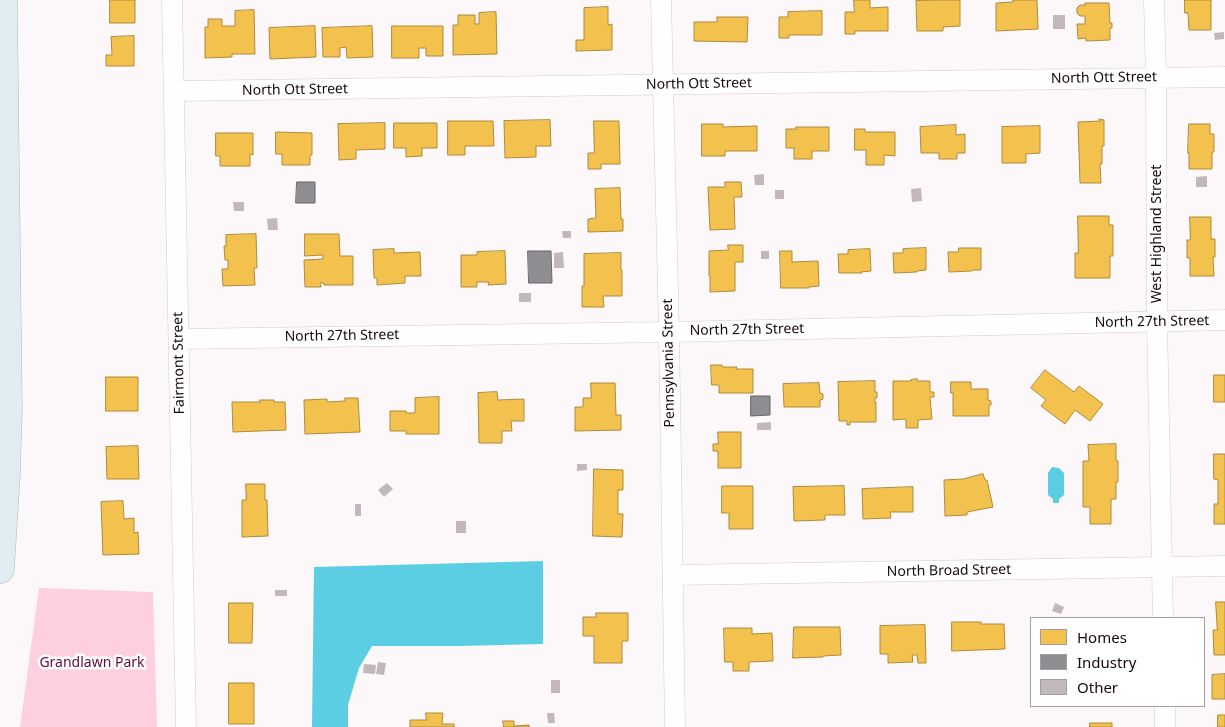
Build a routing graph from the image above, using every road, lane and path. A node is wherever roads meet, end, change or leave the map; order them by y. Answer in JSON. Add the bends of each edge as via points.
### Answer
{"nodes":[{"id":1,"x":3,"y":0,"type":"edge"},
{"id":2,"x":172,"y":0,"type":"edge"},
{"id":3,"x":661,"y":0,"type":"edge"},
{"id":4,"x":1154,"y":0,"type":"edge"},
{"id":5,"x":1156,"y":77,"type":"junction"},
{"id":6,"x":1225,"y":77,"type":"edge"},
{"id":7,"x":663,"y":85,"type":"junction"},
{"id":8,"x":174,"y":92,"type":"junction"},
{"id":9,"x":1225,"y":320,"type":"edge"},
{"id":10,"x":1157,"y":322,"type":"junction"},
{"id":11,"x":669,"y":332,"type":"junction"},
{"id":12,"x":179,"y":339,"type":"junction"},
{"id":13,"x":1225,"y":566,"type":"edge"},
{"id":14,"x":1161,"y":567,"type":"junction"},
{"id":15,"x":0,"y":569,"type":"edge"},
{"id":16,"x":672,"y":575,"type":"junction"},
{"id":17,"x":1162,"y":617,"type":"edge"},
{"id":18,"x":1165,"y":707,"type":"edge"},
{"id":19,"x":186,"y":727,"type":"edge"},
{"id":20,"x":675,"y":727,"type":"edge"},
{"id":21,"x":1165,"y":727,"type":"edge"}],
"edges":[{"from":1,"to":15,"type":"highway","via":[[8,409]]},
{"from":2,"to":8,"type":"street","name":"Fairmont Street"},
{"from":3,"to":7,"type":"street","name":"Pennsylvania Street"},
{"from":4,"to":5,"type":"street","name":"West Highland Street"},
{"from":5,"to":6,"type":"street","name":"North Ott Street"},
{"from":5,"to":7,"type":"street","name":"North Ott Street"},
{"from":5,"to":10,"type":"street","name":"West Highland Street"},
{"from":7,"to":8,"type":"street","name":"North Ott Street"},
{"from":7,"to":11,"type":"street","name":"Pennsylvania Street"},
{"from":8,"to":12,"type":"street","name":"Fairmont Street"},
{"from":9,"to":10,"type":"street","name":"North 27th Street"},
{"from":10,"to":11,"type":"street","name":"North 27th Street"},
{"from":10,"to":14,"type":"street","name":"West Highland Street"},
{"from":11,"to":12,"type":"street","name":"North 27th Street"},
{"from":11,"to":16,"type":"street","name":"Pennsylvania Street"},
{"from":12,"to":19,"type":"street","name":"Fairmont Street"},
{"from":13,"to":14,"type":"street","name":"North Broad Street"},
{"from":14,"to":16,"type":"street","name":"North Broad Street"},
{"from":14,"to":17,"type":"street","name":"West Highland Street"},
{"from":16,"to":20,"type":"street","name":"Pennsylvania Street"},
{"from":18,"to":21,"type":"street"}]}
